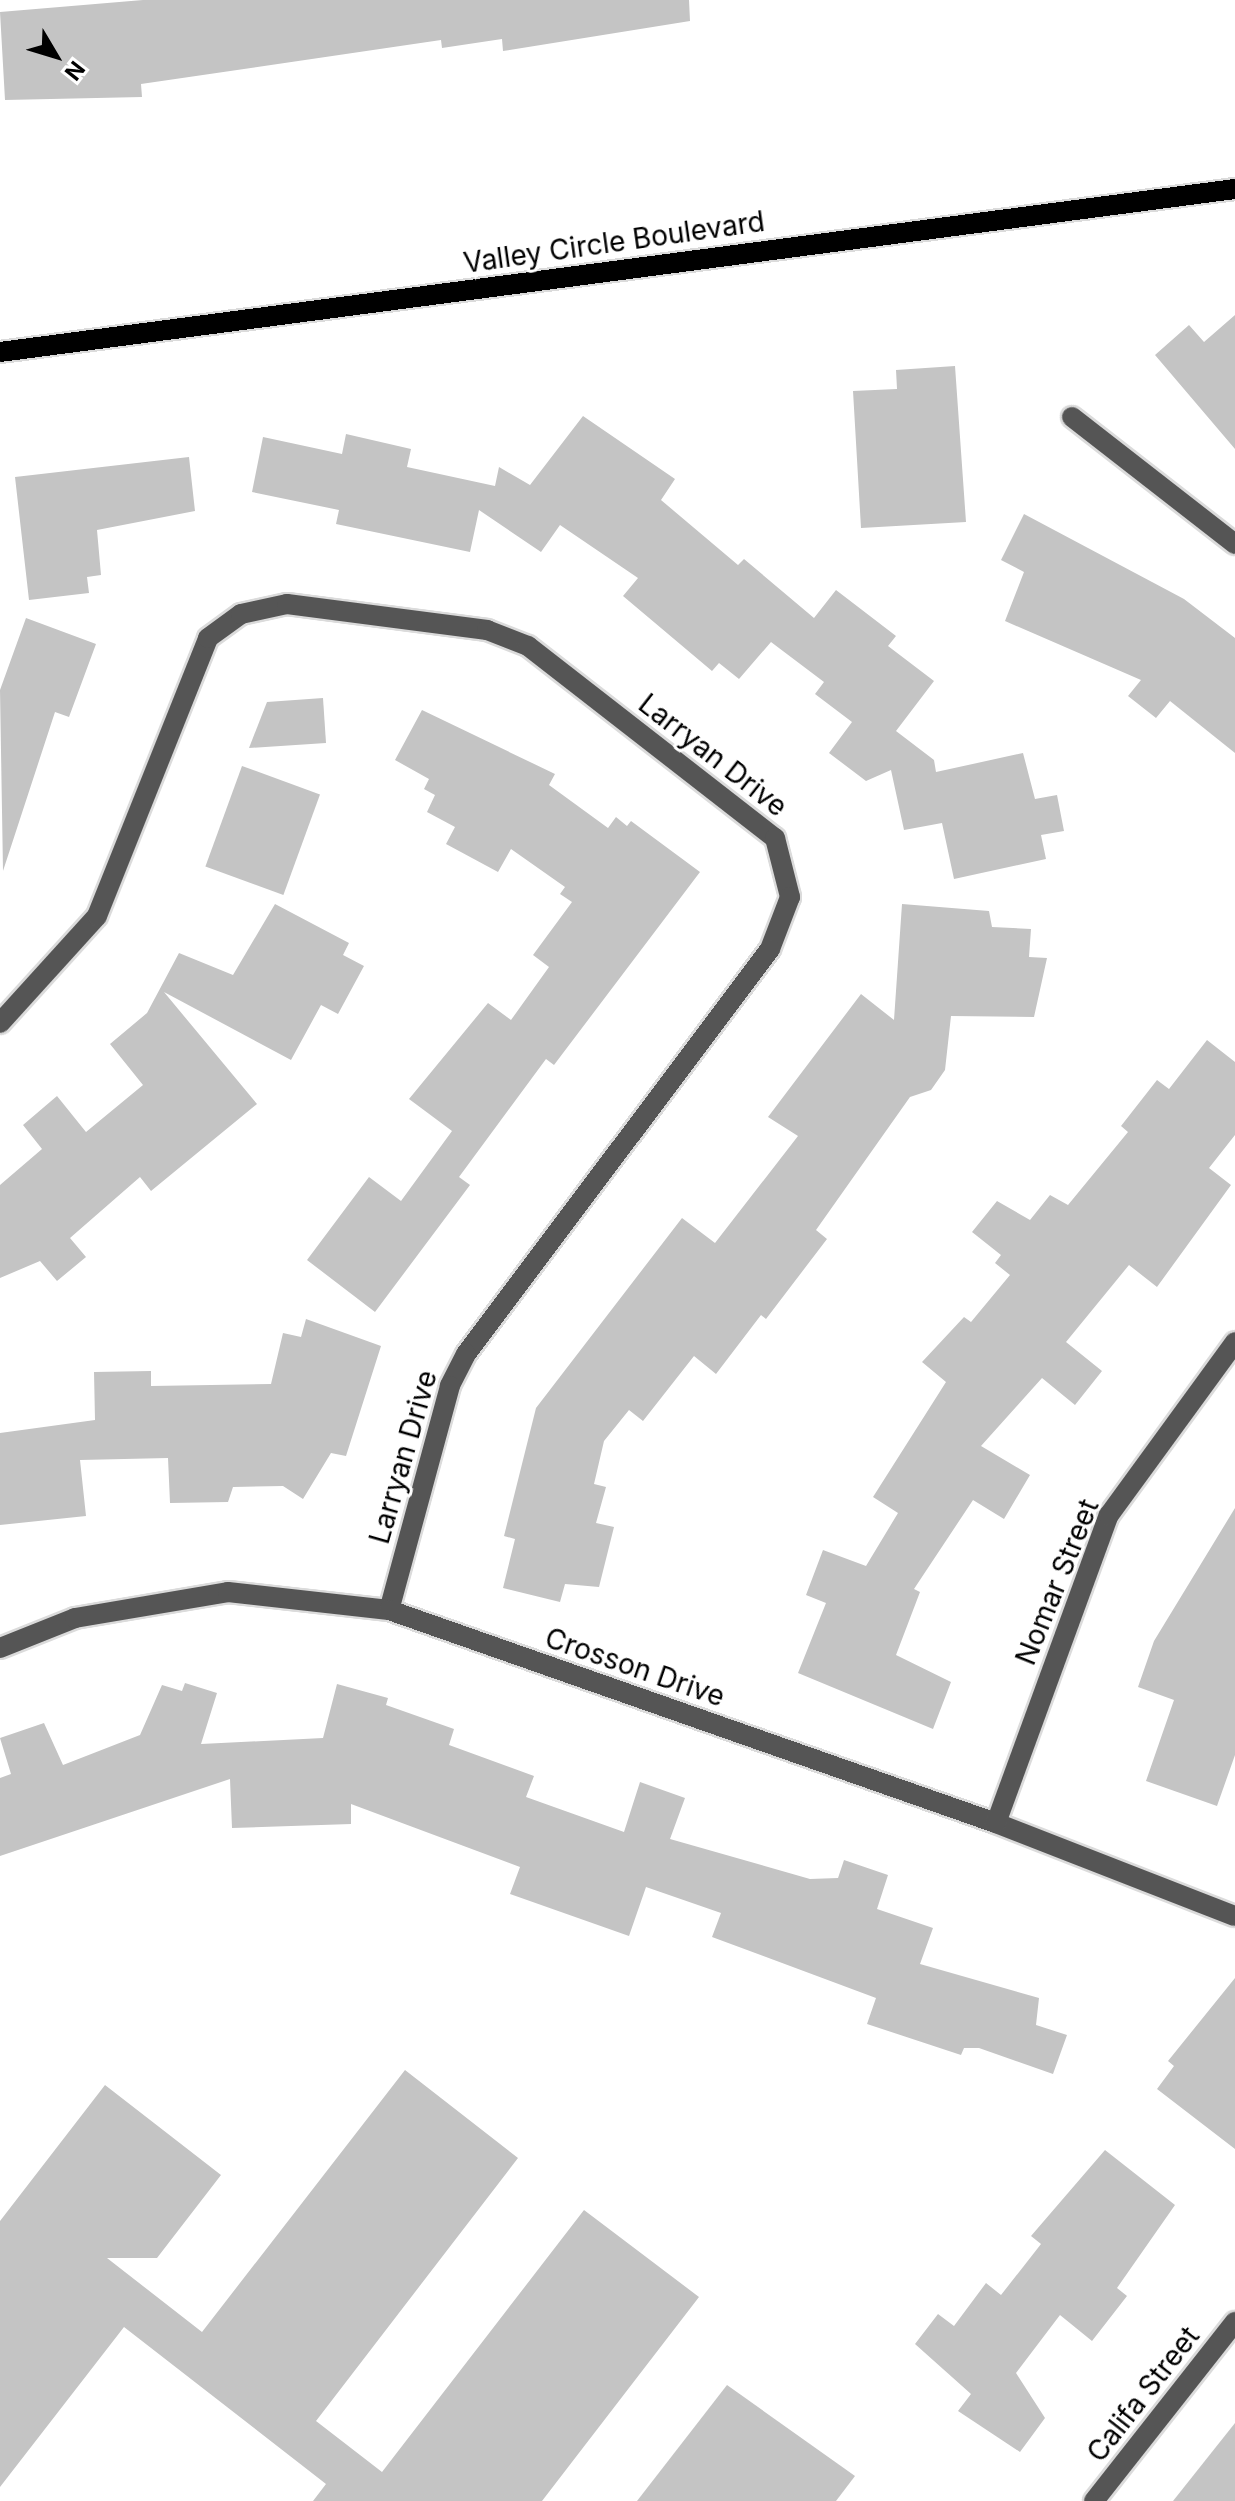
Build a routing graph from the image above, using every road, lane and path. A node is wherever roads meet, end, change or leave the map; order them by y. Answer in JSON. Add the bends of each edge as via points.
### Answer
{"nodes":[{"id":1,"x":1235,"y":189,"type":"edge"},
{"id":2,"x":0,"y":352,"type":"edge"},
{"id":3,"x":1072,"y":417,"type":"dead end"},
{"id":4,"x":1235,"y":544,"type":"edge"},
{"id":5,"x":0,"y":1023,"type":"edge"},
{"id":6,"x":1235,"y":1342,"type":"edge"},
{"id":7,"x":389,"y":1610,"type":"junction"},
{"id":8,"x":0,"y":1648,"type":"edge"},
{"id":9,"x":996,"y":1823,"type":"junction"},
{"id":10,"x":1235,"y":1916,"type":"edge"},
{"id":11,"x":1235,"y":2322,"type":"edge"},
{"id":12,"x":1094,"y":2501,"type":"edge"}],
"edges":[{"from":1,"to":2,"type":"main road","name":"Valley Circle Boulevard"},
{"from":3,"to":4,"type":"street"},
{"from":5,"to":7,"type":"street","name":"Larryan Drive","via":[[97,916],[208,638],[241,614],[287,604],[487,630],[528,646],[775,838],[790,897],[770,949],[466,1354],[450,1386]]},
{"from":6,"to":9,"type":"street","name":"Nomar Street","via":[[1109,1515]]},
{"from":7,"to":8,"type":"street","name":"Crosson Drive","via":[[228,1592],[75,1618]]},
{"from":7,"to":9,"type":"street","name":"Crosson Drive"},
{"from":9,"to":10,"type":"street","name":"Crosson Drive"},
{"from":11,"to":12,"type":"street","name":"Califa Street"}]}
